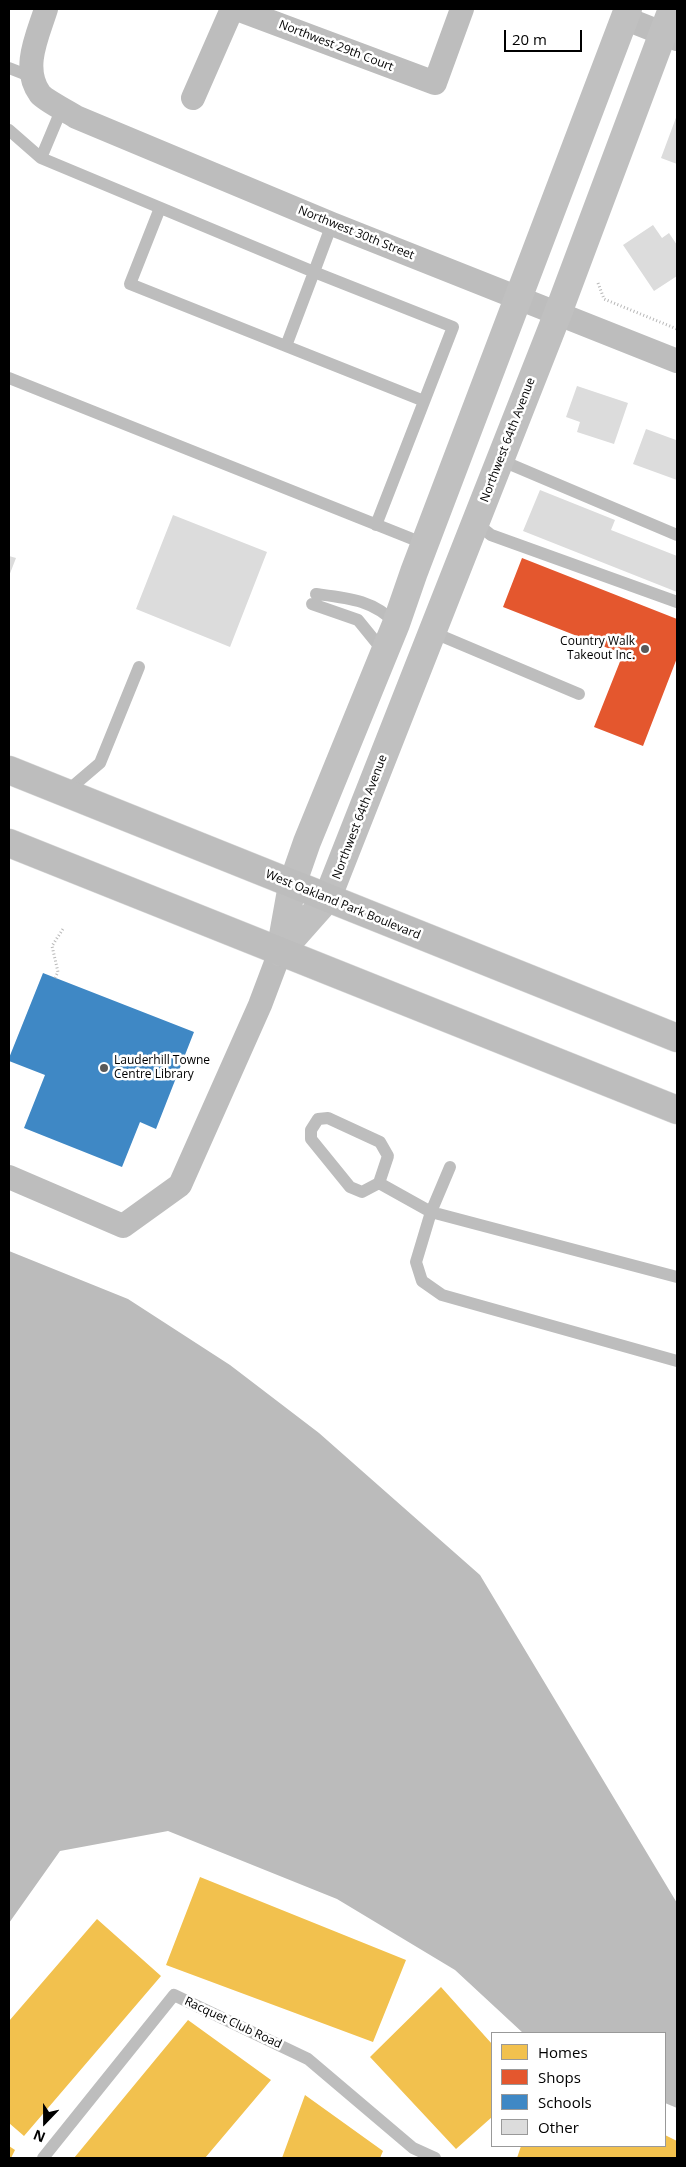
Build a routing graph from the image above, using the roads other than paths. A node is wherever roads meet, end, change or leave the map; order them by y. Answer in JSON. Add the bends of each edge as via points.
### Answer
{"nodes":[{"id":1,"x":46,"y":9,"type":"edge"},
{"id":2,"x":232,"y":9,"type":"edge"},
{"id":3,"x":237,"y":9,"type":"edge"},
{"id":4,"x":462,"y":9,"type":"edge"},
{"id":5,"x":672,"y":9,"type":"edge"},
{"id":6,"x":626,"y":13,"type":"edge"},
{"id":7,"x":670,"y":37,"type":"edge"},
{"id":8,"x":9,"y":68,"type":"edge"},
{"id":9,"x":37,"y":86,"type":"junction"},
{"id":10,"x":193,"y":98,"type":"dead end"},
{"id":11,"x":62,"y":108,"type":"junction"},
{"id":12,"x":9,"y":130,"type":"edge"},
{"id":13,"x":41,"y":158,"type":"junction"},
{"id":14,"x":160,"y":208,"type":"junction"},
{"id":15,"x":332,"y":224,"type":"junction"},
{"id":16,"x":314,"y":272,"type":"junction"},
{"id":17,"x":520,"y":297,"type":"junction"},
{"id":18,"x":558,"y":312,"type":"junction"},
{"id":19,"x":286,"y":346,"type":"junction"},
{"id":20,"x":677,"y":360,"type":"edge"},
{"id":21,"x":9,"y":378,"type":"edge"},
{"id":22,"x":424,"y":402,"type":"junction"},
{"id":23,"x":500,"y":460,"type":"junction"},
{"id":24,"x":476,"y":523,"type":"junction"},
{"id":25,"x":376,"y":525,"type":"junction"},
{"id":26,"x":677,"y":534,"type":"edge"},
{"id":27,"x":425,"y":544,"type":"junction"},
{"id":28,"x":414,"y":572,"type":"junction"},
{"id":29,"x":677,"y":602,"type":"edge"},
{"id":30,"x":396,"y":624,"type":"junction"},
{"id":31,"x":432,"y":632,"type":"junction"},
{"id":32,"x":384,"y":652,"type":"junction"},
{"id":33,"x":139,"y":667,"type":"dead end"},
{"id":34,"x":415,"y":677,"type":"junction"},
{"id":35,"x":579,"y":694,"type":"dead end"},
{"id":36,"x":9,"y":770,"type":"edge"},
{"id":37,"x":66,"y":792,"type":"junction"},
{"id":38,"x":9,"y":843,"type":"edge"},
{"id":39,"x":292,"y":885,"type":"junction"},
{"id":40,"x":327,"y":899,"type":"junction"},
{"id":41,"x":280,"y":952,"type":"junction"},
{"id":42,"x":677,"y":1038,"type":"edge"},
{"id":43,"x":677,"y":1110,"type":"edge"},
{"id":44,"x":450,"y":1167,"type":"dead end"},
{"id":45,"x":9,"y":1177,"type":"edge"},
{"id":46,"x":379,"y":1183,"type":"junction"},
{"id":47,"x":431,"y":1212,"type":"junction"},
{"id":48,"x":677,"y":1277,"type":"edge"},
{"id":49,"x":677,"y":1361,"type":"edge"},
{"id":50,"x":411,"y":2153,"type":"edge"},
{"id":51,"x":43,"y":2158,"type":"edge"},
{"id":52,"x":435,"y":2158,"type":"edge"}],
"edges":[{"from":1,"to":9,"type":"street","via":[[31,59]]},
{"from":2,"to":10,"type":"street"},
{"from":3,"to":4,"type":"street","name":"Northwest 29th Court","via":[[435,83]]},
{"from":5,"to":7,"type":"street","name":"Northwest 64th Avenue"},
{"from":6,"to":7,"type":"street"},
{"from":6,"to":17,"type":"street"},
{"from":7,"to":18,"type":"street","name":"Northwest 64th Avenue"},
{"from":8,"to":9,"type":"lane"},
{"from":9,"to":11,"type":"street","name":"Northwest 30th Street"},
{"from":11,"to":13,"type":"lane"},
{"from":11,"to":15,"type":"street","name":"Northwest 30th Street","via":[[76,117]]},
{"from":12,"to":13,"type":"lane"},
{"from":13,"to":14,"type":"lane"},
{"from":14,"to":16,"type":"lane"},
{"from":14,"to":19,"type":"lane","via":[[130,284]]},
{"from":15,"to":16,"type":"lane"},
{"from":15,"to":17,"type":"street","name":"Northwest 30th Street"},
{"from":16,"to":19,"type":"lane"},
{"from":16,"to":22,"type":"lane","via":[[453,327]]},
{"from":17,"to":18,"type":"street","name":"Northwest 30th Street"},
{"from":17,"to":27,"type":"street"},
{"from":18,"to":20,"type":"street","name":"Northwest 30th Street"},
{"from":18,"to":23,"type":"street","name":"Northwest 64th Avenue"},
{"from":19,"to":22,"type":"lane"},
{"from":21,"to":25,"type":"lane"},
{"from":22,"to":25,"type":"lane"},
{"from":23,"to":24,"type":"street","name":"Northwest 64th Avenue"},
{"from":23,"to":26,"type":"lane"},
{"from":24,"to":29,"type":"lane","via":[[491,535]]},
{"from":24,"to":31,"type":"street","name":"Northwest 64th Avenue"},
{"from":25,"to":27,"type":"lane"},
{"from":27,"to":28,"type":"street"},
{"from":28,"to":30,"type":"street"},
{"from":28,"to":31,"type":"street","via":[[420,612]]},
{"from":30,"to":32,"type":"street"},
{"from":30,"to":32,"type":"lane","via":[[385,612],[356,599],[314,599],[358,620]]},
{"from":30,"to":34,"type":"street","via":[[410,649]]},
{"from":31,"to":34,"type":"street","name":"Northwest 64th Avenue"},
{"from":31,"to":35,"type":"lane"},
{"from":32,"to":39,"type":"street"},
{"from":33,"to":37,"type":"lane","via":[[100,764]]},
{"from":34,"to":40,"type":"street","name":"Northwest 64th Avenue"},
{"from":36,"to":37,"type":"main road","name":"West Oakland Park Boulevard"},
{"from":37,"to":39,"type":"main road","name":"West Oakland Park Boulevard"},
{"from":38,"to":41,"type":"main road"},
{"from":39,"to":40,"type":"main road","name":"West Oakland Park Boulevard"},
{"from":39,"to":41,"type":"street"},
{"from":40,"to":41,"type":"street","name":"Northwest 64th Avenue"},
{"from":40,"to":42,"type":"main road","name":"West Oakland Park Boulevard"},
{"from":41,"to":43,"type":"main road"},
{"from":41,"to":45,"type":"street","via":[[260,1005],[180,1185],[122,1226]]},
{"from":44,"to":47,"type":"lane"},
{"from":46,"to":46,"type":"lane","via":[[388,1156],[380,1142],[328,1118],[318,1119],[311,1130],[311,1139],[350,1187],[362,1192]]},
{"from":46,"to":47,"type":"lane"},
{"from":47,"to":48,"type":"lane"},
{"from":47,"to":49,"type":"lane","via":[[416,1262],[422,1281],[442,1295]]},
{"from":50,"to":51,"type":"lane","name":"Racquet Club Road","via":[[308,2059],[174,1995]]},
{"from":50,"to":52,"type":"lane","name":"Racquet Club Road"}]}
